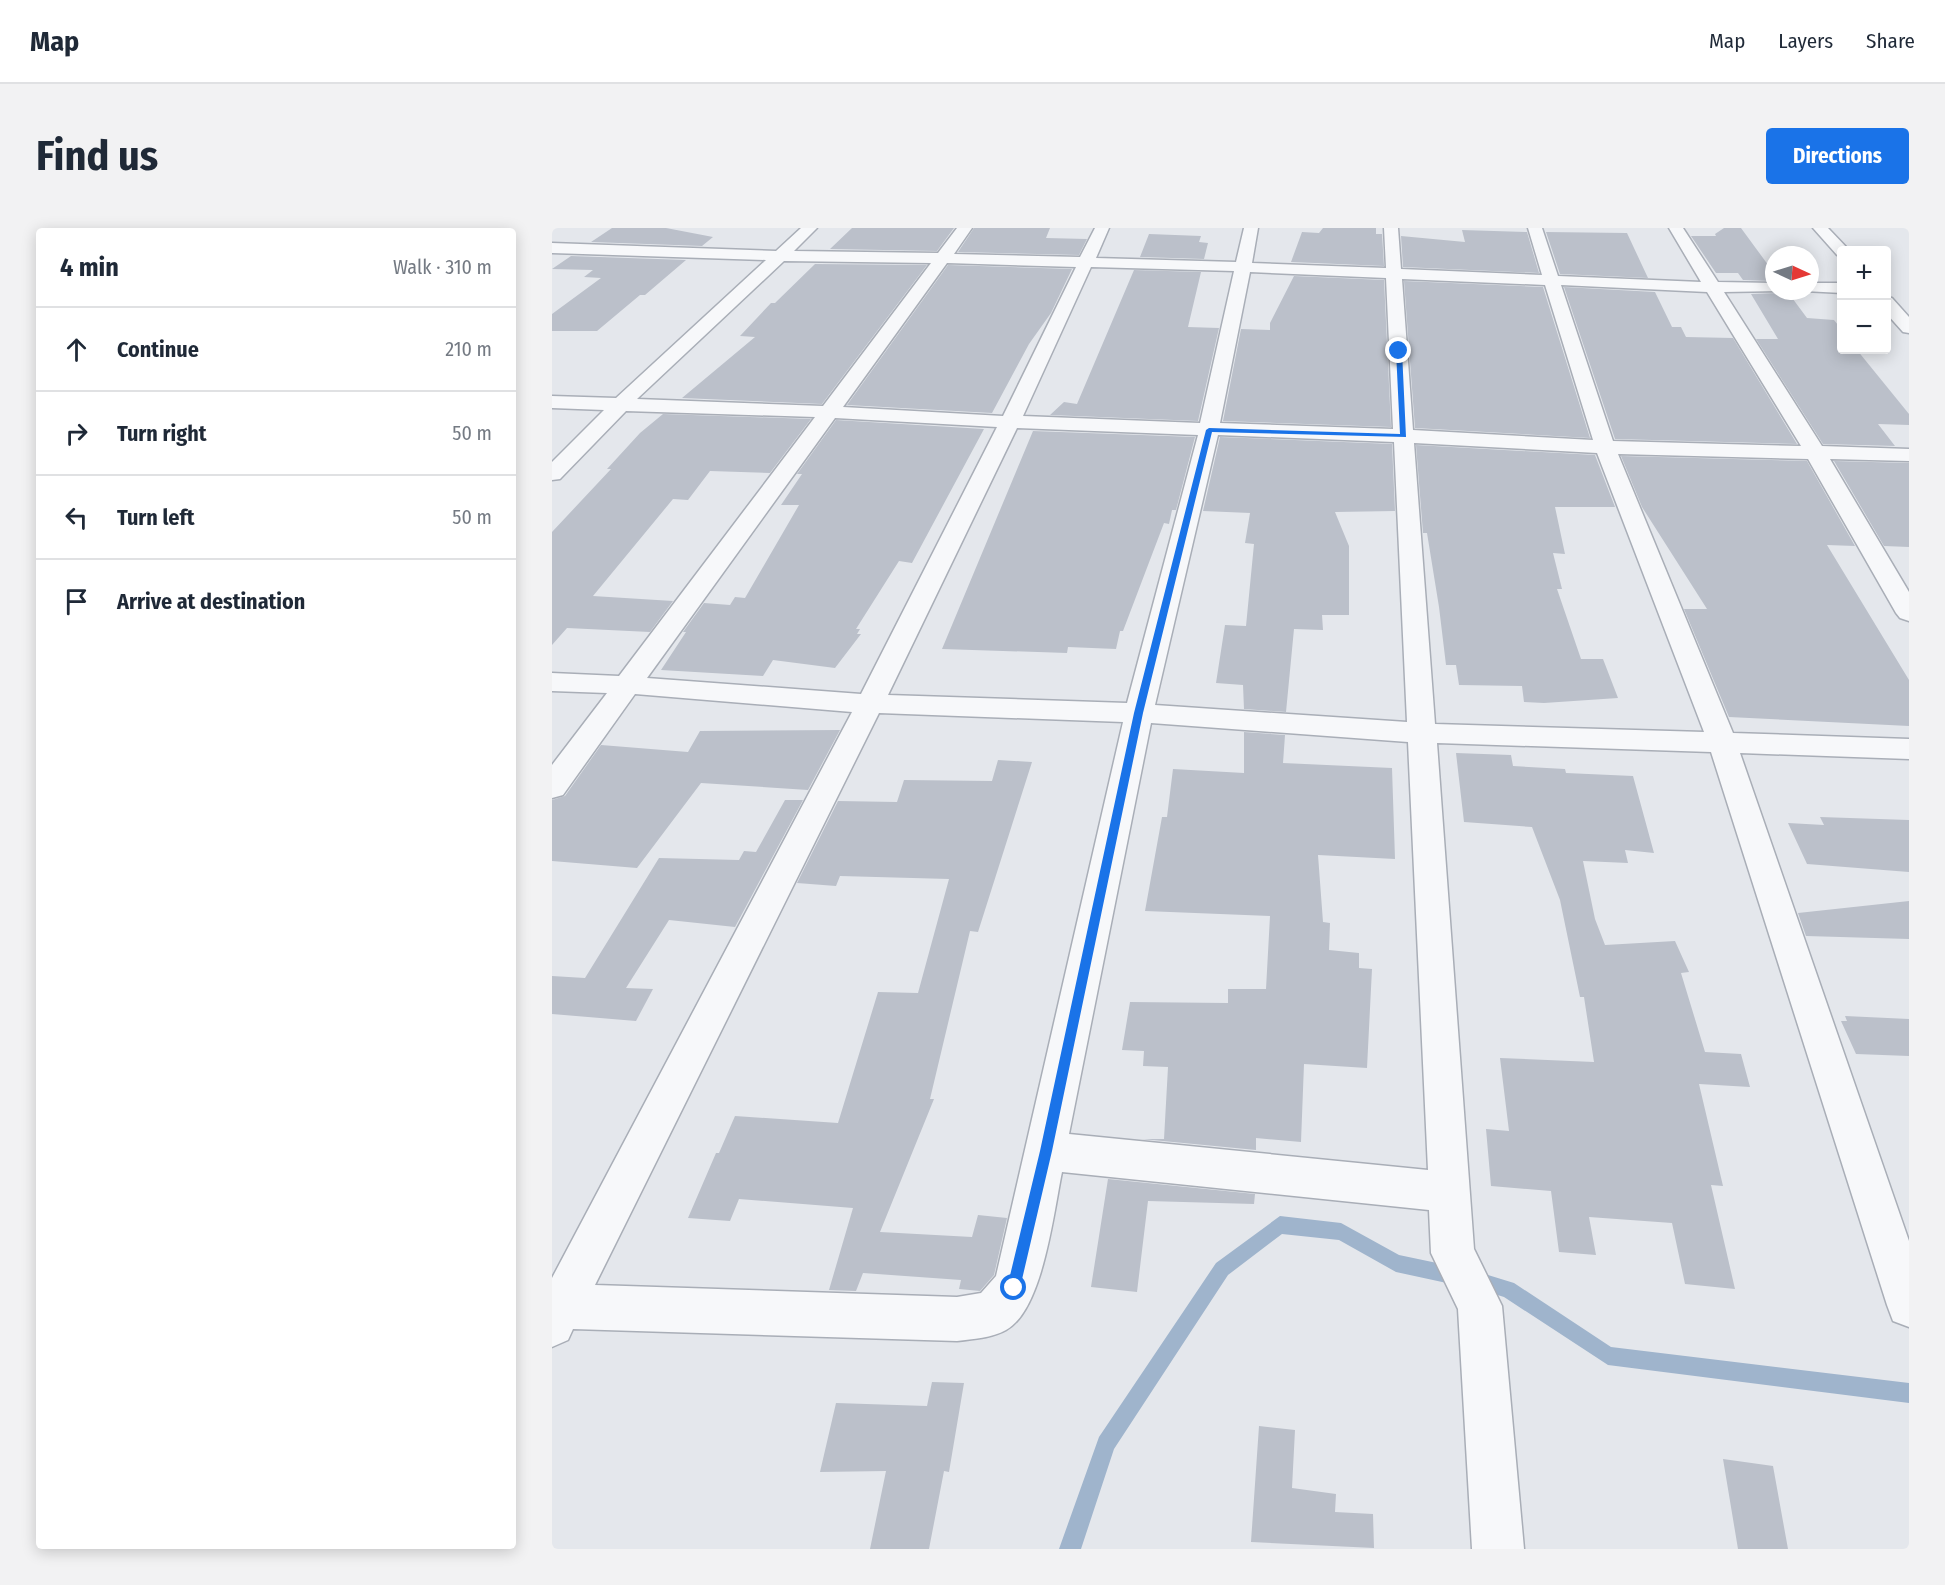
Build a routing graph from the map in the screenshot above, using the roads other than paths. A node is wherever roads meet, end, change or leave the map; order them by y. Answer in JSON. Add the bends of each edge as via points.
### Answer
{"nodes":[{"id":1,"x":810,"y":228,"type":"edge"},
{"id":2,"x":965,"y":228,"type":"edge"},
{"id":3,"x":1102,"y":228,"type":"edge"},
{"id":4,"x":1251,"y":228,"type":"edge"},
{"id":5,"x":1391,"y":228,"type":"edge"},
{"id":6,"x":1535,"y":228,"type":"edge"},
{"id":7,"x":1676,"y":228,"type":"edge"},
{"id":8,"x":1820,"y":228,"type":"edge"},
{"id":9,"x":591,"y":233,"type":"dead end"},
{"id":10,"x":1837,"y":247,"type":"edge"},
{"id":11,"x":560,"y":249,"type":"edge"},
{"id":12,"x":782,"y":256,"type":"junction"},
{"id":13,"x":942,"y":258,"type":"junction"},
{"id":14,"x":552,"y":260,"type":"edge"},
{"id":15,"x":1086,"y":263,"type":"junction"},
{"id":16,"x":1243,"y":267,"type":"junction"},
{"id":17,"x":1393,"y":274,"type":"junction"},
{"id":18,"x":1550,"y":280,"type":"junction"},
{"id":19,"x":1714,"y":287,"type":"junction"},
{"id":20,"x":1765,"y":288,"type":"edge"},
{"id":21,"x":1819,"y":288,"type":"edge"},
{"id":22,"x":1837,"y":288,"type":"edge"},
{"id":23,"x":1891,"y":295,"type":"edge"},
{"id":24,"x":1909,"y":328,"type":"edge"},
{"id":25,"x":552,"y":402,"type":"edge"},
{"id":26,"x":620,"y":405,"type":"junction"},
{"id":27,"x":828,"y":411,"type":"junction"},
{"id":28,"x":1010,"y":422,"type":"junction"},
{"id":29,"x":1209,"y":430,"type":"junction"},
{"id":30,"x":1404,"y":436,"type":"junction"},
{"id":31,"x":1605,"y":447,"type":"junction"},
{"id":32,"x":1815,"y":452,"type":"junction"},
{"id":33,"x":1909,"y":455,"type":"edge"},
{"id":34,"x":552,"y":474,"type":"edge"},
{"id":35,"x":1909,"y":613,"type":"edge"},
{"id":36,"x":552,"y":682,"type":"edge"},
{"id":37,"x":627,"y":685,"type":"junction"},
{"id":38,"x":870,"y":704,"type":"junction"},
{"id":39,"x":1139,"y":713,"type":"junction"},
{"id":40,"x":1423,"y":733,"type":"junction"},
{"id":41,"x":1722,"y":742,"type":"junction"},
{"id":42,"x":1909,"y":749,"type":"edge"},
{"id":43,"x":552,"y":787,"type":"edge"},
{"id":44,"x":1046,"y":1151,"type":"junction"},
{"id":45,"x":1449,"y":1192,"type":"junction"},
{"id":46,"x":1909,"y":1305,"type":"edge"},
{"id":47,"x":554,"y":1312,"type":"edge"},
{"id":48,"x":1498,"y":1549,"type":"edge"}],
"edges":[{"from":1,"to":12,"type":"street"},
{"from":2,"to":13,"type":"street"},
{"from":3,"to":15,"type":"street"},
{"from":4,"to":16,"type":"street"},
{"from":5,"to":17,"type":"street"},
{"from":6,"to":18,"type":"street"},
{"from":7,"to":19,"type":"street"},
{"from":8,"to":10,"type":"street"},
{"from":9,"to":11,"type":"street"},
{"from":11,"to":12,"type":"street"},
{"from":11,"to":14,"type":"street"},
{"from":12,"to":13,"type":"street"},
{"from":12,"to":26,"type":"street"},
{"from":13,"to":15,"type":"street"},
{"from":13,"to":27,"type":"street"},
{"from":15,"to":16,"type":"street"},
{"from":15,"to":28,"type":"street"},
{"from":16,"to":17,"type":"street"},
{"from":16,"to":29,"type":"street"},
{"from":17,"to":18,"type":"street"},
{"from":17,"to":30,"type":"street"},
{"from":18,"to":19,"type":"street"},
{"from":18,"to":31,"type":"street"},
{"from":19,"to":20,"type":"street"},
{"from":19,"to":32,"type":"street"},
{"from":21,"to":22,"type":"street"},
{"from":23,"to":24,"type":"street"},
{"from":25,"to":26,"type":"street"},
{"from":26,"to":27,"type":"street"},
{"from":26,"to":34,"type":"street"},
{"from":27,"to":28,"type":"street"},
{"from":27,"to":37,"type":"street"},
{"from":28,"to":29,"type":"street"},
{"from":28,"to":38,"type":"street"},
{"from":29,"to":30,"type":"street"},
{"from":29,"to":39,"type":"street"},
{"from":30,"to":31,"type":"street"},
{"from":30,"to":40,"type":"street"},
{"from":31,"to":32,"type":"street"},
{"from":31,"to":41,"type":"street"},
{"from":32,"to":33,"type":"street"},
{"from":32,"to":35,"type":"street"},
{"from":36,"to":37,"type":"street"},
{"from":37,"to":38,"type":"street"},
{"from":37,"to":43,"type":"street"},
{"from":38,"to":39,"type":"street"},
{"from":38,"to":47,"type":"street"},
{"from":39,"to":40,"type":"street"},
{"from":39,"to":44,"type":"street"},
{"from":40,"to":41,"type":"street"},
{"from":40,"to":45,"type":"street"},
{"from":41,"to":42,"type":"street"},
{"from":41,"to":46,"type":"street"},
{"from":44,"to":45,"type":"street"},
{"from":44,"to":47,"type":"street","via":[[1014,1288],[993,1314],[957,1319]]},
{"from":45,"to":48,"type":"street","via":[[1453,1253],[1480,1306]]}]}
